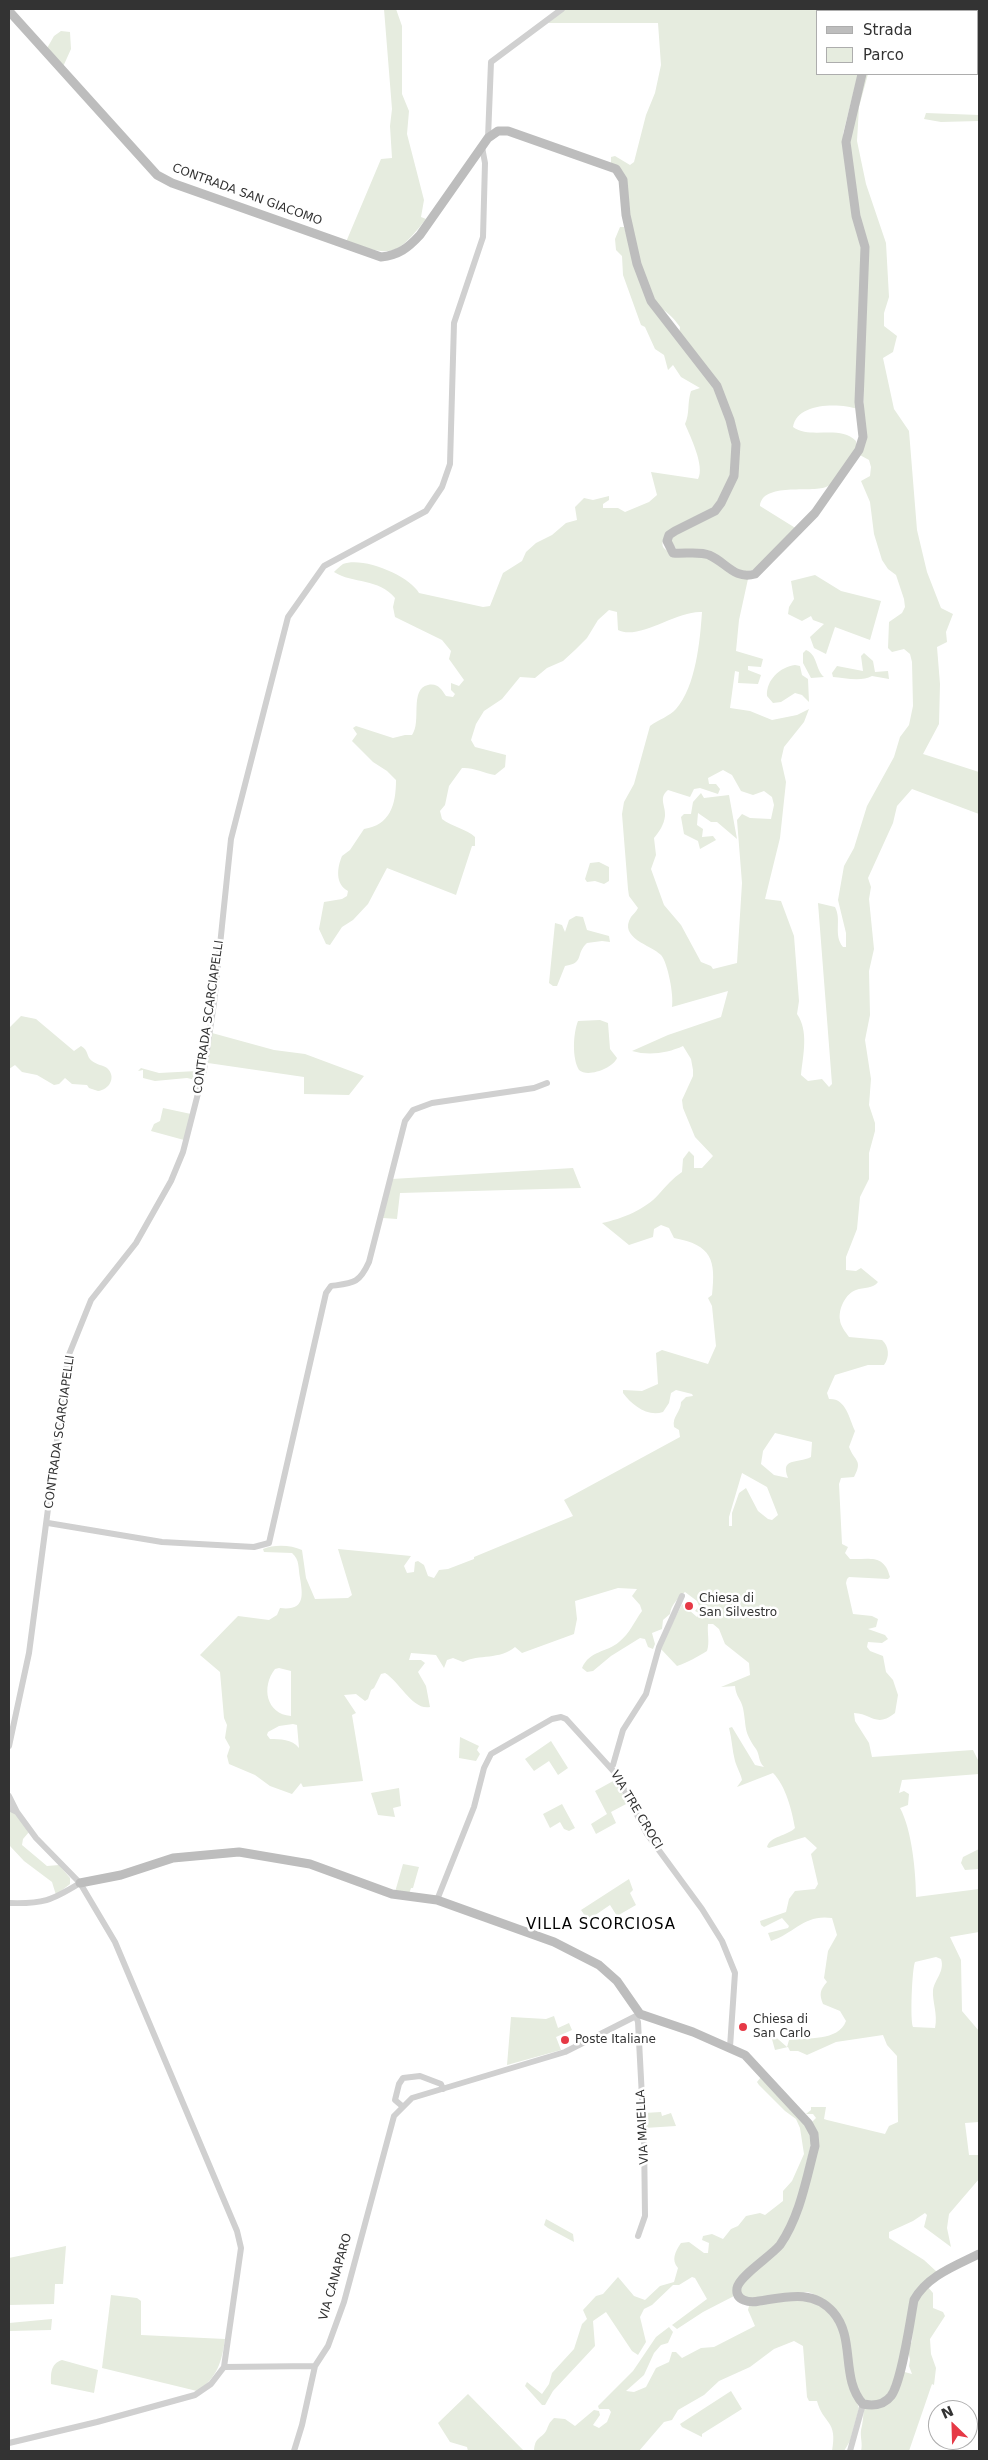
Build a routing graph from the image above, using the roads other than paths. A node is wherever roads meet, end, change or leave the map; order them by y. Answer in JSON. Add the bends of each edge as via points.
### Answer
{"nodes":[{"id":1,"x":562,"y":9,"type":"edge"},
{"id":2,"x":9,"y":11,"type":"edge"},
{"id":3,"x":862,"y":75,"type":"edge"},
{"id":4,"x":488,"y":138,"type":"junction"},
{"id":5,"x":482,"y":146,"type":"junction"},
{"id":6,"x":547,"y":1083,"type":"dead end"},
{"id":7,"x":48,"y":1522,"type":"junction"},
{"id":8,"x":682,"y":1596,"type":"dead end"},
{"id":9,"x":9,"y":1746,"type":"edge"},
{"id":10,"x":610,"y":1767,"type":"junction"},
{"id":11,"x":9,"y":1796,"type":"edge"},
{"id":12,"x":9,"y":1808,"type":"edge"},
{"id":13,"x":16,"y":1812,"type":"junction"},
{"id":14,"x":80,"y":1883,"type":"junction"},
{"id":15,"x":437,"y":1900,"type":"junction"},
{"id":16,"x":9,"y":1902,"type":"edge"},
{"id":17,"x":638,"y":2015,"type":"junction"},
{"id":18,"x":730,"y":2047,"type":"junction"},
{"id":19,"x":443,"y":2088,"type":"junction"},
{"id":20,"x":402,"y":2106,"type":"junction"},
{"id":21,"x":638,"y":2236,"type":"dead end"},
{"id":22,"x":979,"y":2254,"type":"edge"},
{"id":23,"x":224,"y":2366,"type":"junction"},
{"id":24,"x":315,"y":2366,"type":"junction"},
{"id":25,"x":863,"y":2404,"type":"junction"},
{"id":26,"x":9,"y":2443,"type":"edge"},
{"id":27,"x":294,"y":2451,"type":"edge"},
{"id":28,"x":850,"y":2451,"type":"edge"}],
"edges":[{"from":1,"to":4,"type":"street","via":[[491,62]]},
{"from":2,"to":5,"type":"street","name":"CONTRADA SAN GIACOMO","via":[[157,175],[381,257],[396,255],[410,246]]},
{"from":3,"to":4,"type":"street","via":[[846,142],[856,216],[865,247],[859,402],[863,437],[859,450],[815,514],[755,574],[750,575],[736,574],[708,555],[673,553],[667,541],[669,535],[715,511],[721,503],[734,476],[736,444],[717,386],[651,302],[637,264],[626,215],[623,180],[616,168],[508,131],[498,131]]},
{"from":4,"to":5,"type":"street","name":"CONTRADA SAN GIACOMO"},
{"from":5,"to":7,"type":"street","name":"CONTRADA SCARCIAPELLI","via":[[485,162],[483,237],[454,323],[450,464],[442,487],[426,511],[324,566],[288,617],[230,839],[214,1003],[198,1096],[178,1169],[136,1243],[91,1300],[68,1357]]},
{"from":6,"to":7,"type":"street","via":[[534,1088],[432,1103],[413,1110],[405,1121],[366,1270],[353,1283],[330,1286],[326,1293],[269,1543],[254,1547],[162,1542]]},
{"from":7,"to":9,"type":"street","name":"CONTRADA SCARCIAPELLI","via":[[29,1653]]},
{"from":8,"to":10,"type":"street","via":[[658,1647],[646,1694],[623,1730]]},
{"from":10,"to":15,"type":"street","name":"VIA TRE CROCI","via":[[561,1717],[492,1754],[484,1768],[474,1807]]},
{"from":10,"to":18,"type":"street","name":"VIA TRE CROCI","via":[[618,1776],[647,1834],[702,1909],[731,1959],[735,1973]]},
{"from":11,"to":13,"type":"street"},
{"from":12,"to":13,"type":"street"},
{"from":13,"to":14,"type":"street","via":[[36,1838]]},
{"from":14,"to":15,"type":"street","via":[[121,1875],[173,1858],[239,1852],[310,1864],[392,1894]]},
{"from":14,"to":16,"type":"street","via":[[42,1903]]},
{"from":14,"to":23,"type":"street","via":[[114,1942],[237,2231],[241,2248]]},
{"from":15,"to":17,"type":"street","via":[[527,1931],[587,1958],[617,1981]]},
{"from":17,"to":18,"type":"street"},
{"from":17,"to":19,"type":"street","via":[[565,2052]]},
{"from":17,"to":21,"type":"street","name":"VIA MAIELLA","via":[[645,2216]]},
{"from":18,"to":25,"type":"street","via":[[745,2054],[797,2110],[812,2128],[815,2146],[793,2225],[778,2247],[739,2284],[737,2293],[750,2302],[805,2296],[823,2302],[845,2333],[852,2389]]},
{"from":19,"to":20,"type":"street","via":[[412,2098]]},
{"from":19,"to":20,"type":"street","via":[[441,2084],[420,2076],[403,2078],[395,2100]]},
{"from":20,"to":24,"type":"street","name":"VIA CANAPARO","via":[[394,2116],[344,2302],[328,2346]]},
{"from":22,"to":25,"type":"street","via":[[941,2274],[919,2292],[914,2300],[892,2395],[882,2403]]},
{"from":23,"to":24,"type":"street"},
{"from":23,"to":26,"type":"street","via":[[211,2384],[195,2395]]},
{"from":24,"to":27,"type":"street"},
{"from":25,"to":28,"type":"street"}]}
